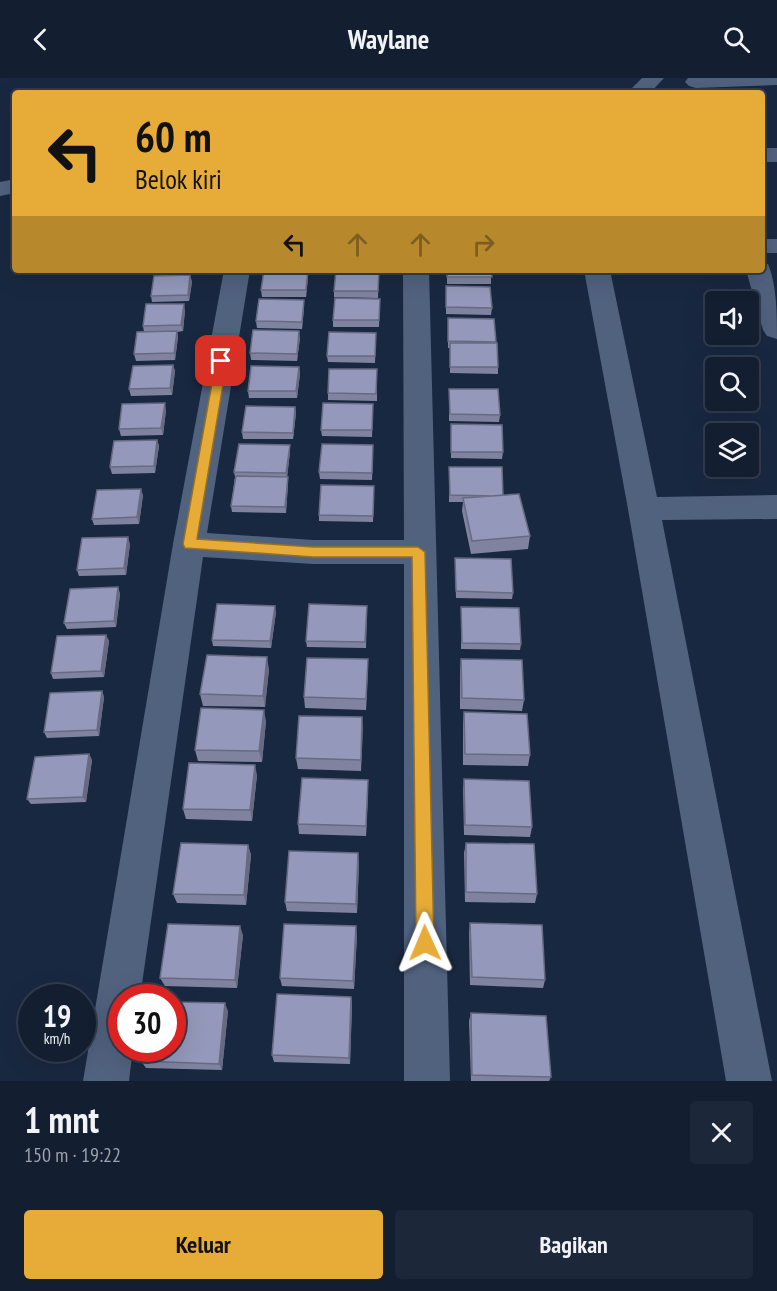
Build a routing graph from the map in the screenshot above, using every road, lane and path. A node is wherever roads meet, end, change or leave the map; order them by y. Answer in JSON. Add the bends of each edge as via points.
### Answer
{"nodes":[{"id":1,"x":654,"y":78,"type":"edge"},
{"id":2,"x":777,"y":79,"type":"edge"},
{"id":3,"x":696,"y":84,"type":"edge"},
{"id":4,"x":641,"y":90,"type":"edge"},
{"id":5,"x":236,"y":273,"type":"edge"},
{"id":6,"x":416,"y":273,"type":"edge"},
{"id":7,"x":598,"y":273,"type":"edge"},
{"id":8,"x":760,"y":273,"type":"edge"},
{"id":9,"x":777,"y":330,"type":"edge"},
{"id":10,"x":777,"y":507,"type":"edge"},
{"id":11,"x":644,"y":509,"type":"junction"},
{"id":12,"x":189,"y":544,"type":"junction"},
{"id":13,"x":418,"y":552,"type":"junction"},
{"id":14,"x":106,"y":1081,"type":"edge"},
{"id":15,"x":427,"y":1081,"type":"edge"},
{"id":16,"x":749,"y":1081,"type":"edge"}],
"edges":[{"from":1,"to":4,"type":"street"},
{"from":2,"to":3,"type":"street"},
{"from":5,"to":12,"type":"street"},
{"from":6,"to":13,"type":"street"},
{"from":7,"to":11,"type":"street"},
{"from":8,"to":9,"type":"street"},
{"from":10,"to":11,"type":"street"},
{"from":11,"to":16,"type":"street"},
{"from":12,"to":13,"type":"street","via":[[313,552]]},
{"from":12,"to":14,"type":"street"},
{"from":13,"to":15,"type":"street"}]}
